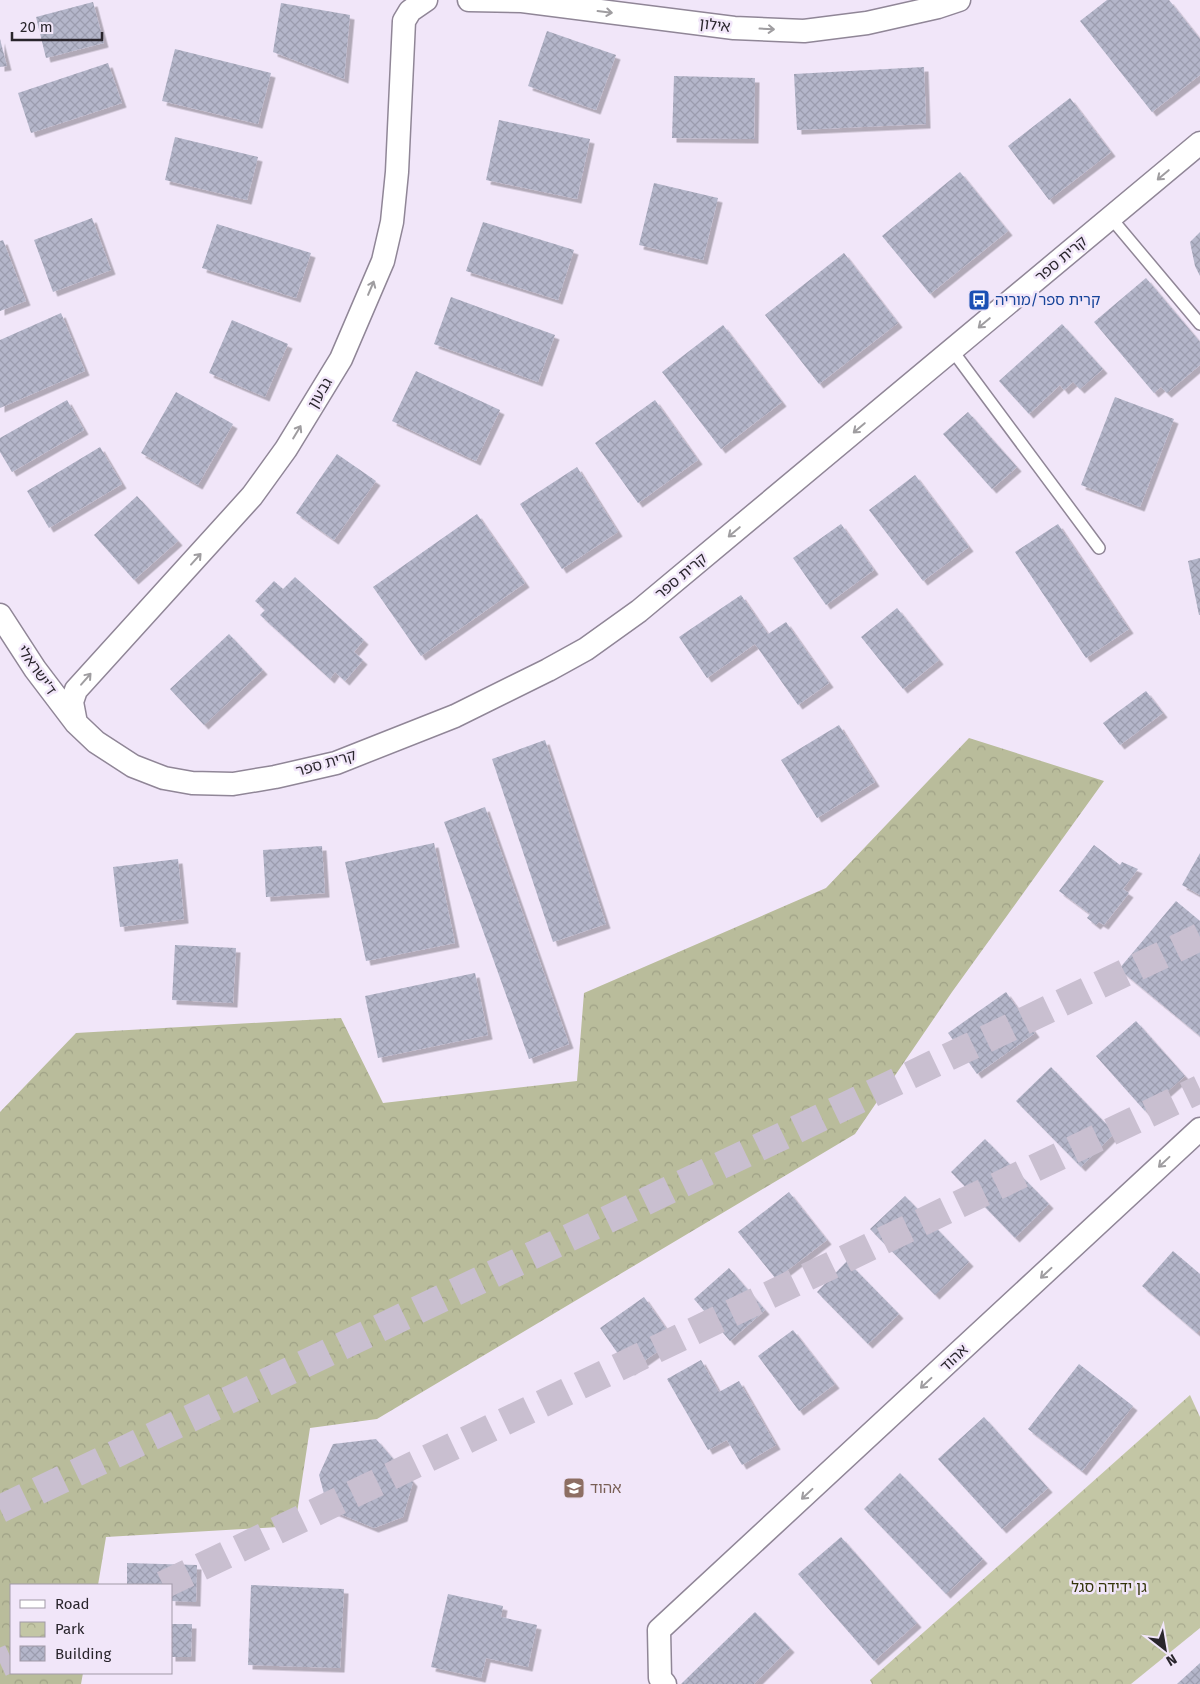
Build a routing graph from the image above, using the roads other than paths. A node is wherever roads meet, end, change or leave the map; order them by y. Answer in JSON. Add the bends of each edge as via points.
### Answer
{"nodes":[{"id":1,"x":426,"y":0,"type":"edge"},
{"id":2,"x":470,"y":0,"type":"edge"},
{"id":3,"x":958,"y":0,"type":"edge"},
{"id":4,"x":1200,"y":144,"type":"edge"},
{"id":5,"x":1110,"y":218,"type":"junction"},
{"id":6,"x":1200,"y":324,"type":"edge"},
{"id":7,"x":952,"y":350,"type":"junction"},
{"id":8,"x":1099,"y":548,"type":"dead end"},
{"id":9,"x":0,"y":615,"type":"edge"},
{"id":10,"x":76,"y":723,"type":"junction"},
{"id":11,"x":1200,"y":1129,"type":"edge"},
{"id":12,"x":665,"y":1684,"type":"edge"}],
"edges":[{"from":10,"to":1,"type":"street","name":"גבעון","one_way":true,"via":[[72,702],[76,690],[252,496],[286,450],[341,359],[383,261],[392,222],[397,172],[404,21],[410,11]]},
{"from":2,"to":3,"type":"street","name":"אילון","one_way":true,"via":[[522,1],[734,28],[804,31],[867,24]]},
{"from":4,"to":5,"type":"street","name":"קרית ספר","one_way":true},
{"from":5,"to":6,"type":"lane"},
{"from":5,"to":7,"type":"street","name":"קרית ספר","one_way":true},
{"from":7,"to":8,"type":"lane"},
{"from":7,"to":10,"type":"street","name":"קרית ספר","one_way":true,"via":[[640,611],[586,650],[455,716],[336,764],[233,784],[192,783],[156,775],[133,766],[96,742]]},
{"from":9,"to":10,"type":"street","name":"ד'ישראלי"},
{"from":11,"to":12,"type":"street","name":"אהוד","one_way":true,"via":[[659,1630],[660,1678]]}]}
